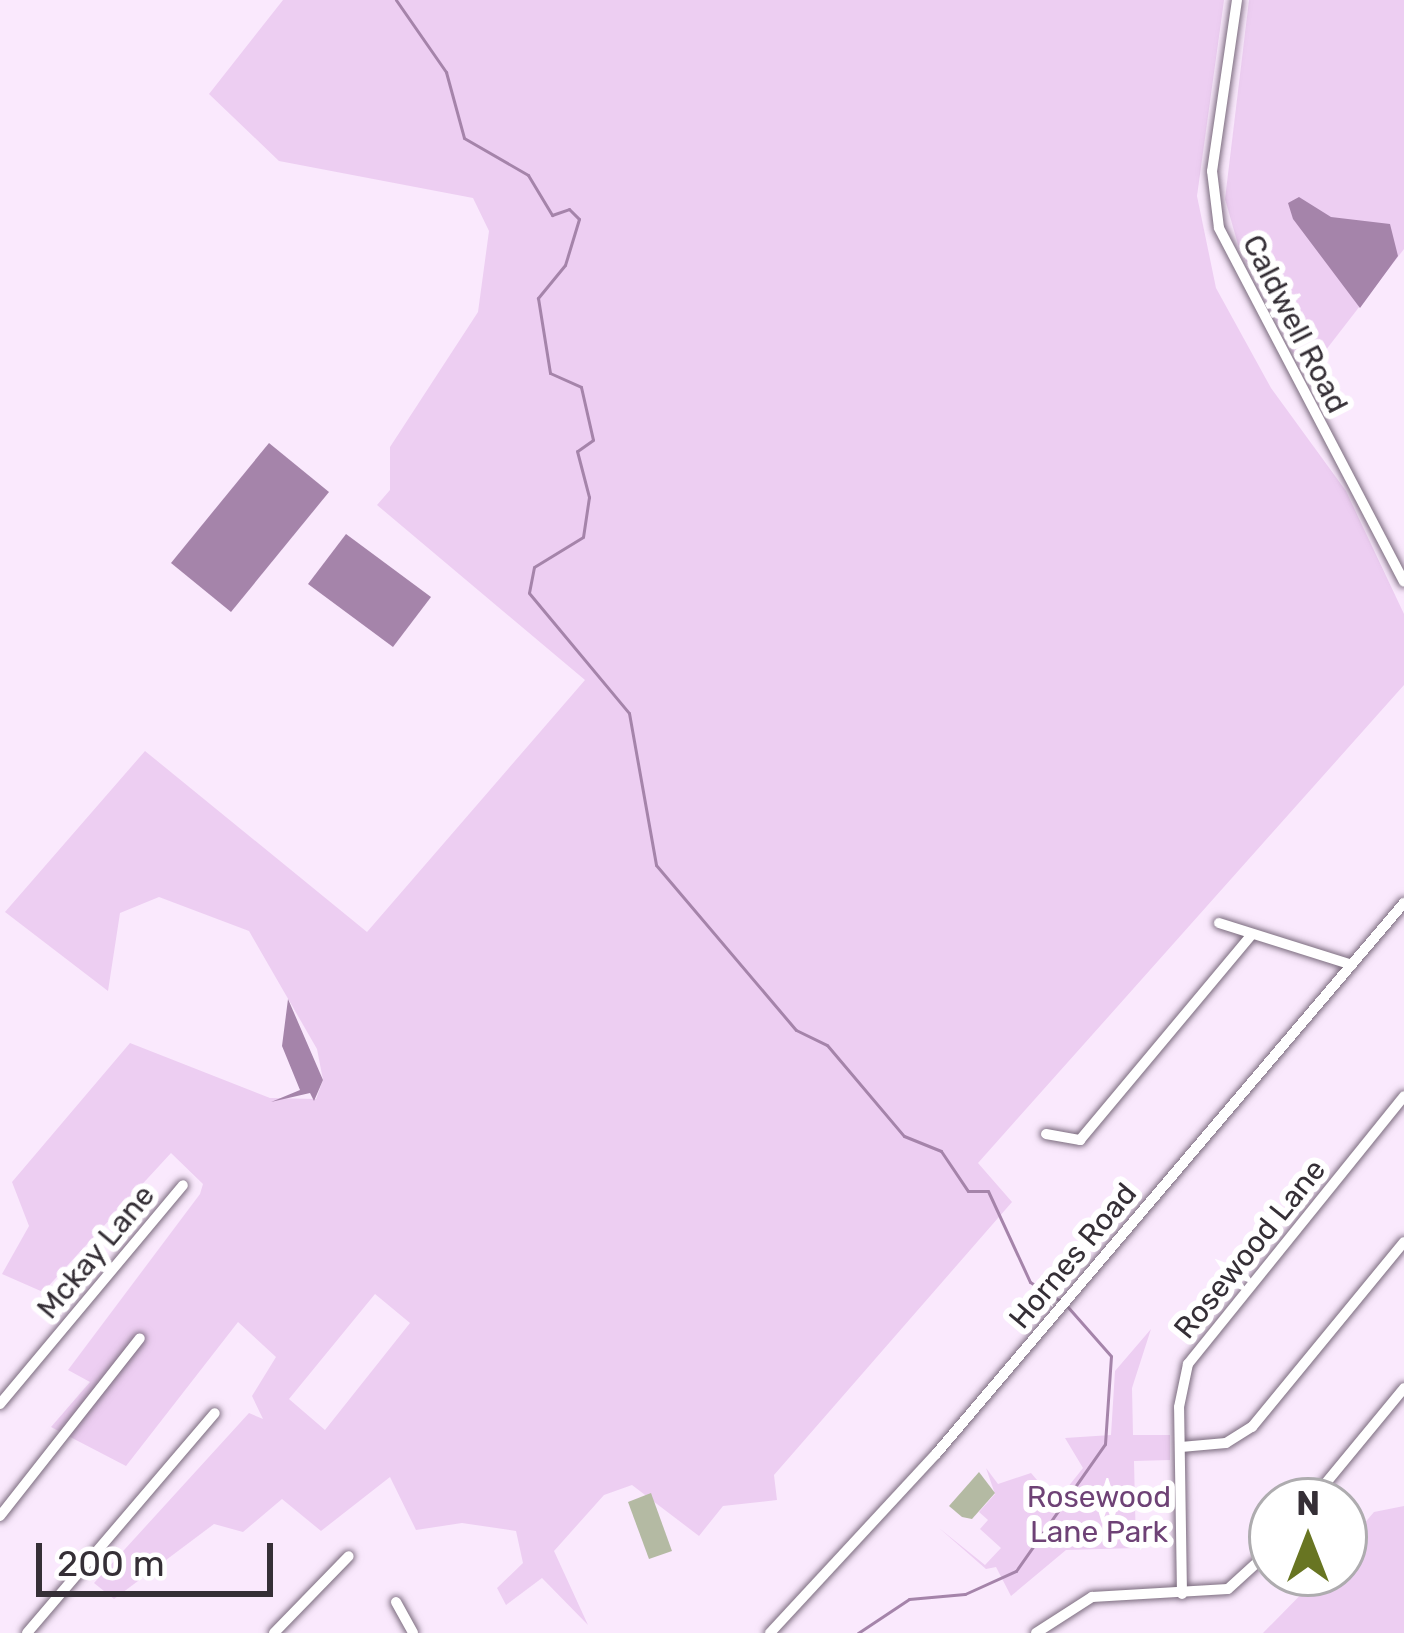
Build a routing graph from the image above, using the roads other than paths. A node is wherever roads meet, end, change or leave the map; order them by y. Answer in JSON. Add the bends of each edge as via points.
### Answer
{"nodes":[{"id":1,"x":1237,"y":0,"type":"edge"},
{"id":2,"x":1404,"y":582,"type":"edge"},
{"id":3,"x":1404,"y":903,"type":"edge"},
{"id":4,"x":1219,"y":923,"type":"dead end"},
{"id":5,"x":1252,"y":934,"type":"junction"},
{"id":6,"x":1352,"y":965,"type":"junction"},
{"id":7,"x":1404,"y":1096,"type":"edge"},
{"id":8,"x":1046,"y":1133,"type":"dead end"},
{"id":9,"x":183,"y":1185,"type":"dead end"},
{"id":10,"x":1404,"y":1242,"type":"edge"},
{"id":11,"x":140,"y":1338,"type":"dead end"},
{"id":12,"x":1404,"y":1388,"type":"edge"},
{"id":13,"x":0,"y":1404,"type":"edge"},
{"id":14,"x":215,"y":1413,"type":"dead end"},
{"id":15,"x":1181,"y":1448,"type":"junction"},
{"id":16,"x":1331,"y":1477,"type":"edge"},
{"id":17,"x":0,"y":1516,"type":"edge"},
{"id":18,"x":349,"y":1556,"type":"dead end"},
{"id":19,"x":1248,"y":1570,"type":"edge"},
{"id":20,"x":1183,"y":1594,"type":"junction"},
{"id":21,"x":396,"y":1602,"type":"dead end"},
{"id":22,"x":27,"y":1633,"type":"edge"},
{"id":23,"x":274,"y":1633,"type":"edge"},
{"id":24,"x":413,"y":1633,"type":"edge"},
{"id":25,"x":770,"y":1633,"type":"edge"},
{"id":26,"x":1036,"y":1633,"type":"edge"}],
"edges":[{"from":1,"to":2,"type":"street","name":"Caldwell Road","via":[[1212,171],[1220,228]]},
{"from":3,"to":6,"type":"street","name":"Hornes Road"},
{"from":4,"to":5,"type":"street"},
{"from":5,"to":6,"type":"street"},
{"from":5,"to":8,"type":"street","via":[[1080,1140]]},
{"from":6,"to":25,"type":"street","name":"Hornes Road"},
{"from":7,"to":15,"type":"street","name":"Rosewood Lane","via":[[1191,1357],[1179,1393]]},
{"from":9,"to":13,"type":"street","name":"Mckay Lane"},
{"from":10,"to":15,"type":"street","via":[[1252,1427],[1226,1443]]},
{"from":11,"to":17,"type":"street"},
{"from":12,"to":16,"type":"street"},
{"from":14,"to":22,"type":"street"},
{"from":15,"to":20,"type":"street","name":"Rosewood Lane"},
{"from":18,"to":23,"type":"street"},
{"from":19,"to":20,"type":"street","via":[[1228,1588]]},
{"from":20,"to":26,"type":"street","via":[[1081,1599]]},
{"from":21,"to":24,"type":"street"}]}
